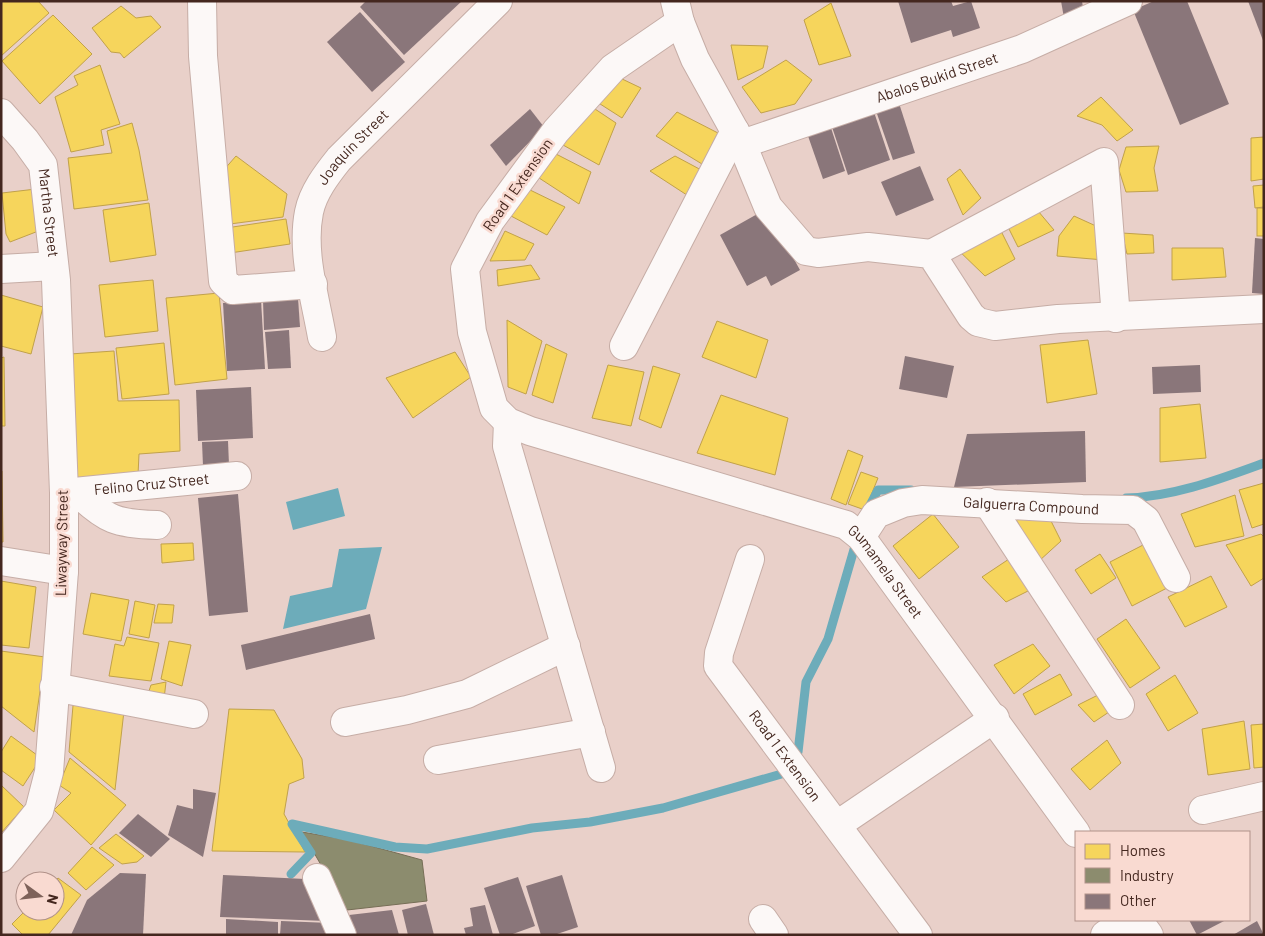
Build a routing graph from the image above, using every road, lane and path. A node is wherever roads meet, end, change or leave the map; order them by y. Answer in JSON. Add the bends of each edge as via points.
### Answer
{"nodes":[{"id":1,"x":202,"y":1,"type":"edge"},
{"id":2,"x":498,"y":1,"type":"edge"},
{"id":3,"x":1128,"y":1,"type":"edge"},
{"id":4,"x":677,"y":12,"type":"edge"},
{"id":5,"x":1,"y":113,"type":"edge"},
{"id":6,"x":738,"y":138,"type":"junction"},
{"id":7,"x":931,"y":254,"type":"junction"},
{"id":8,"x":54,"y":266,"type":"junction"},
{"id":9,"x":1,"y":269,"type":"edge"},
{"id":10,"x":313,"y":284,"type":"junction"},
{"id":11,"x":1264,"y":309,"type":"edge"},
{"id":12,"x":1116,"y":318,"type":"junction"},
{"id":13,"x":322,"y":337,"type":"dead end"},
{"id":14,"x":624,"y":346,"type":"dead end"},
{"id":15,"x":508,"y":422,"type":"junction"},
{"id":16,"x":237,"y":476,"type":"dead end"},
{"id":17,"x":70,"y":492,"type":"junction"},
{"id":18,"x":987,"y":502,"type":"junction"},
{"id":19,"x":157,"y":525,"type":"dead end"},
{"id":20,"x":861,"y":537,"type":"junction"},
{"id":21,"x":750,"y":559,"type":"dead end"},
{"id":22,"x":1,"y":561,"type":"edge"},
{"id":23,"x":64,"y":571,"type":"junction"},
{"id":24,"x":1176,"y":578,"type":"dead end"},
{"id":25,"x":566,"y":646,"type":"junction"},
{"id":26,"x":54,"y":687,"type":"junction"},
{"id":27,"x":1120,"y":705,"type":"dead end"},
{"id":28,"x":194,"y":714,"type":"dead end"},
{"id":29,"x":995,"y":718,"type":"junction"},
{"id":30,"x":345,"y":722,"type":"dead end"},
{"id":31,"x":591,"y":732,"type":"junction"},
{"id":32,"x":438,"y":760,"type":"dead end"},
{"id":33,"x":601,"y":768,"type":"dead end"},
{"id":34,"x":1264,"y":796,"type":"edge"},
{"id":35,"x":1203,"y":810,"type":"dead end"},
{"id":36,"x":837,"y":825,"type":"junction"},
{"id":37,"x":1075,"y":832,"type":"edge"},
{"id":38,"x":1,"y":858,"type":"edge"},
{"id":39,"x":317,"y":878,"type":"dead end"},
{"id":40,"x":1125,"y":921,"type":"edge"},
{"id":41,"x":1139,"y":921,"type":"edge"},
{"id":42,"x":342,"y":935,"type":"edge"},
{"id":43,"x":918,"y":935,"type":"edge"},
{"id":44,"x":1105,"y":935,"type":"edge"},
{"id":45,"x":1149,"y":935,"type":"edge"}],
"edges":[{"from":1,"to":10,"type":"street","via":[[203,56],[223,281],[233,290]]},
{"from":2,"to":10,"type":"street","name":"Joaquin Street","via":[[339,158],[322,181],[309,210],[306,239]]},
{"from":3,"to":6,"type":"street","name":"Abalos Bukid Street","via":[[1022,50]]},
{"from":4,"to":6,"type":"street","via":[[695,59]]},
{"from":4,"to":15,"type":"street","name":"Road 1 Extension","via":[[613,68],[556,131],[490,221],[465,269],[472,332],[494,408]]},
{"from":5,"to":8,"type":"street","name":"Martha Street","via":[[43,165]]},
{"from":6,"to":7,"type":"street","via":[[768,207],[806,251],[818,253],[868,247]]},
{"from":6,"to":14,"type":"street"},
{"from":7,"to":12,"type":"street","via":[[978,322],[995,326],[1058,319]]},
{"from":7,"to":12,"type":"street","via":[[1104,162]]},
{"from":8,"to":9,"type":"street"},
{"from":8,"to":17,"type":"street","name":"Liwayway Street"},
{"from":10,"to":13,"type":"street","name":"Joaquin Street"},
{"from":11,"to":12,"type":"street"},
{"from":15,"to":20,"type":"street","name":"Gumamela Street","via":[[846,525]]},
{"from":15,"to":25,"type":"street","via":[[507,446]]},
{"from":16,"to":17,"type":"street","name":"Felino Cruz Street"},
{"from":17,"to":19,"type":"street","via":[[103,516],[132,525]]},
{"from":17,"to":23,"type":"street","name":"Liwayway Street"},
{"from":18,"to":20,"type":"street","name":"Galguerra Compound","via":[[922,500],[903,503],[876,514]]},
{"from":18,"to":24,"type":"street","name":"Galguerra Compound","via":[[1133,510],[1146,520]]},
{"from":18,"to":27,"type":"street"},
{"from":20,"to":29,"type":"street","name":"Gumamela Street"},
{"from":21,"to":36,"type":"street","name":"Road 1 Extension","via":[[719,653],[718,666]]},
{"from":22,"to":23,"type":"street"},
{"from":23,"to":26,"type":"street","name":"Liwayway Street"},
{"from":25,"to":30,"type":"street","via":[[467,694]]},
{"from":25,"to":31,"type":"street"},
{"from":26,"to":28,"type":"street"},
{"from":26,"to":38,"type":"street","name":"Liwayway Street","via":[[49,772],[39,812]]},
{"from":29,"to":36,"type":"street"},
{"from":29,"to":37,"type":"street","name":"Gumamela Street"},
{"from":31,"to":32,"type":"street"},
{"from":31,"to":33,"type":"street"},
{"from":34,"to":35,"type":"street"},
{"from":36,"to":43,"type":"street","name":"Road 1 Extension"},
{"from":39,"to":42,"type":"street"},
{"from":40,"to":44,"type":"street"},
{"from":41,"to":45,"type":"street"}]}
